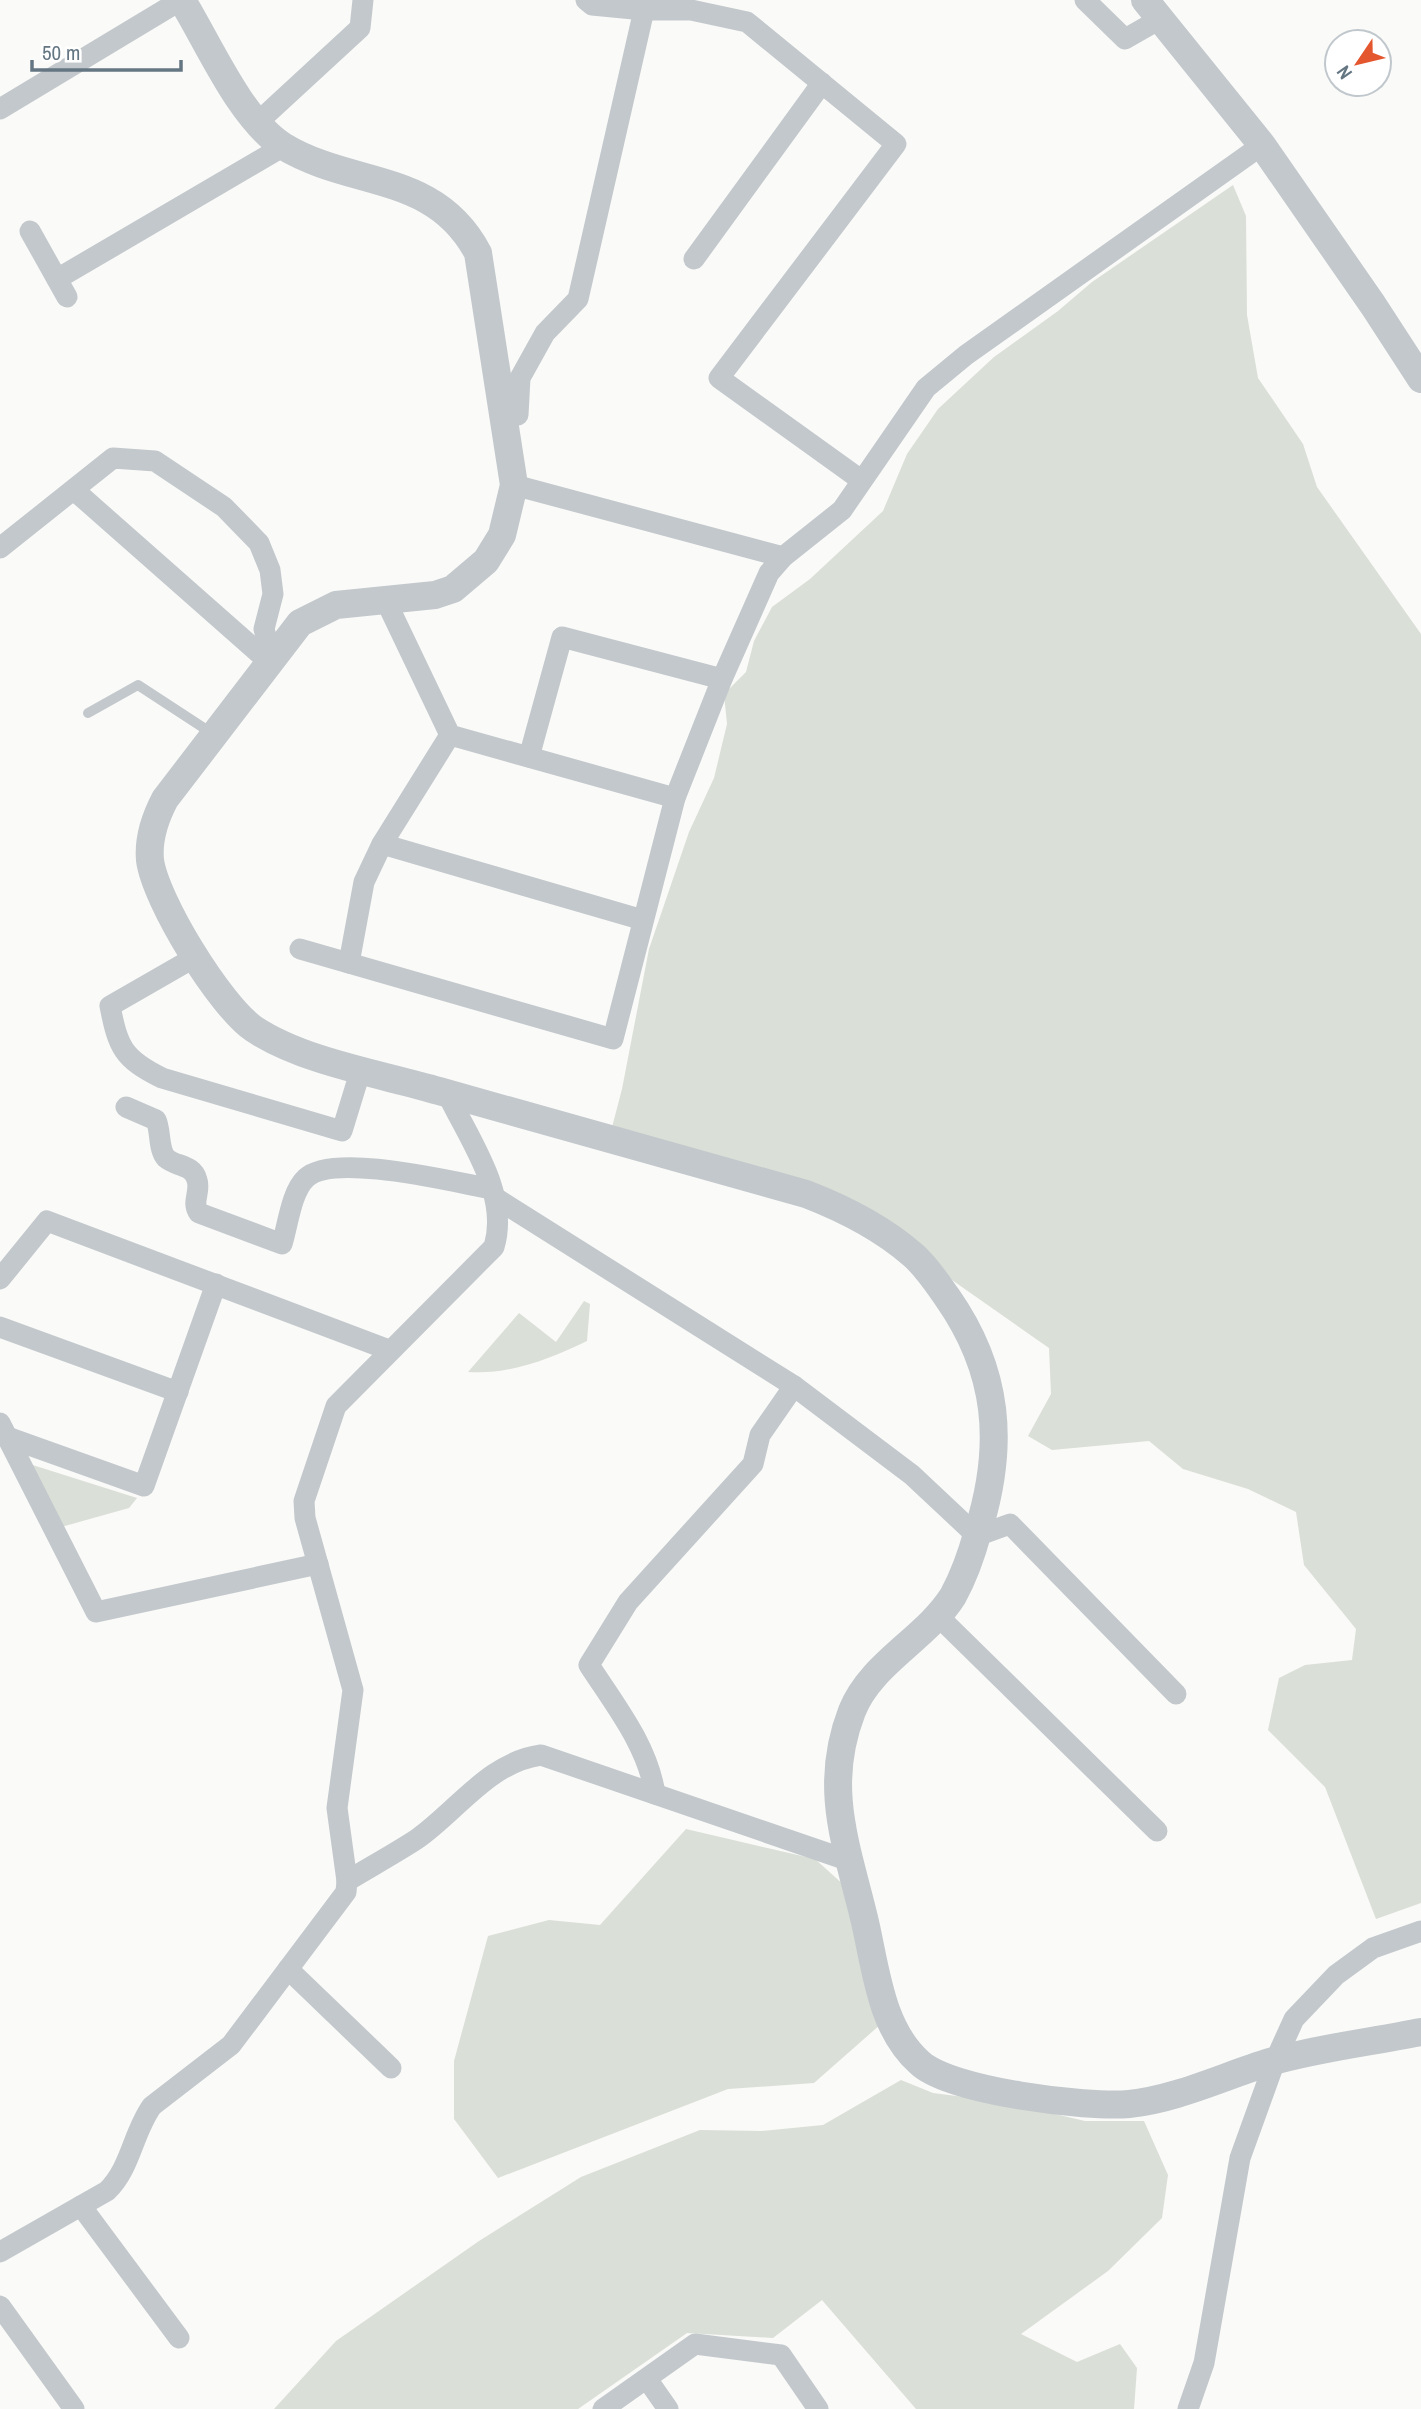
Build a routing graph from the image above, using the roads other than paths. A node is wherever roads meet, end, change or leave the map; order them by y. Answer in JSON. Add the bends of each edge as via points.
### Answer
{"nodes":[{"id":1,"x":363,"y":0,"type":"edge"},
{"id":2,"x":586,"y":0,"type":"edge"},
{"id":3,"x":727,"y":0,"type":"edge"},
{"id":4,"x":1086,"y":0,"type":"edge"},
{"id":5,"x":186,"y":2,"type":"edge"},
{"id":6,"x":644,"y":10,"type":"junction"},
{"id":7,"x":691,"y":10,"type":"junction"},
{"id":8,"x":1153,"y":10,"type":"edge"},
{"id":9,"x":822,"y":83,"type":"junction"},
{"id":10,"x":0,"y":109,"type":"edge"},
{"id":11,"x":258,"y":122,"type":"junction"},
{"id":12,"x":1262,"y":145,"type":"junction"},
{"id":13,"x":284,"y":146,"type":"junction"},
{"id":14,"x":30,"y":232,"type":"dead end"},
{"id":15,"x":694,"y":259,"type":"dead end"},
{"id":16,"x":1421,"y":379,"type":"edge"},
{"id":17,"x":503,"y":415,"type":"junction"},
{"id":18,"x":861,"y":480,"type":"junction"},
{"id":19,"x":514,"y":485,"type":"junction"},
{"id":20,"x":74,"y":490,"type":"junction"},
{"id":21,"x":0,"y":548,"type":"edge"},
{"id":22,"x":783,"y":557,"type":"junction"},
{"id":23,"x":385,"y":599,"type":"junction"},
{"id":24,"x":270,"y":659,"type":"junction"},
{"id":25,"x":722,"y":679,"type":"junction"},
{"id":26,"x":88,"y":713,"type":"dead end"},
{"id":27,"x":213,"y":734,"type":"junction"},
{"id":28,"x":450,"y":735,"type":"junction"},
{"id":29,"x":529,"y":757,"type":"junction"},
{"id":30,"x":675,"y":798,"type":"junction"},
{"id":31,"x":382,"y":844,"type":"junction"},
{"id":32,"x":643,"y":920,"type":"junction"},
{"id":33,"x":300,"y":949,"type":"dead end"},
{"id":34,"x":197,"y":956,"type":"junction"},
{"id":35,"x":349,"y":963,"type":"junction"},
{"id":36,"x":360,"y":1069,"type":"junction"},
{"id":37,"x":447,"y":1093,"type":"junction"},
{"id":38,"x":126,"y":1107,"type":"dead end"},
{"id":39,"x":495,"y":1194,"type":"junction"},
{"id":40,"x":0,"y":1279,"type":"edge"},
{"id":41,"x":216,"y":1284,"type":"junction"},
{"id":42,"x":0,"y":1327,"type":"edge"},
{"id":43,"x":389,"y":1350,"type":"junction"},
{"id":44,"x":794,"y":1386,"type":"junction"},
{"id":45,"x":178,"y":1392,"type":"junction"},
{"id":46,"x":4,"y":1430,"type":"edge"},
{"id":47,"x":977,"y":1536,"type":"junction"},
{"id":48,"x":318,"y":1564,"type":"junction"},
{"id":49,"x":939,"y":1617,"type":"junction"},
{"id":50,"x":1176,"y":1694,"type":"dead end"},
{"id":51,"x":655,"y":1794,"type":"junction"},
{"id":52,"x":1157,"y":1831,"type":"dead end"},
{"id":53,"x":850,"y":1861,"type":"junction"},
{"id":54,"x":347,"y":1881,"type":"junction"},
{"id":55,"x":1421,"y":1931,"type":"edge"},
{"id":56,"x":288,"y":1969,"type":"junction"},
{"id":57,"x":1421,"y":2032,"type":"edge"},
{"id":58,"x":1275,"y":2061,"type":"junction"},
{"id":59,"x":391,"y":2068,"type":"dead end"},
{"id":60,"x":81,"y":2206,"type":"junction"},
{"id":61,"x":0,"y":2252,"type":"edge"},
{"id":62,"x":0,"y":2306,"type":"edge"},
{"id":63,"x":179,"y":2337,"type":"dead end"},
{"id":64,"x":647,"y":2379,"type":"junction"},
{"id":65,"x":74,"y":2409,"type":"edge"},
{"id":66,"x":603,"y":2409,"type":"edge"},
{"id":67,"x":668,"y":2409,"type":"edge"},
{"id":68,"x":818,"y":2409,"type":"edge"},
{"id":69,"x":1188,"y":2409,"type":"edge"}],
"edges":[{"from":1,"to":11,"type":"street","via":[[360,28]]},
{"from":2,"to":6,"type":"street","via":[[592,5]]},
{"from":3,"to":7,"type":"street","via":[[708,9]]},
{"from":4,"to":8,"type":"street","via":[[1125,38]]},
{"from":5,"to":10,"type":"street"},
{"from":5,"to":11,"type":"street"},
{"from":6,"to":7,"type":"street"},
{"from":6,"to":17,"type":"street","via":[[578,299],[544,333],[520,379],[518,415]]},
{"from":7,"to":9,"type":"street","via":[[747,22]]},
{"from":8,"to":12,"type":"street"},
{"from":9,"to":15,"type":"street"},
{"from":9,"to":18,"type":"street","via":[[896,144],[719,377]]},
{"from":11,"to":13,"type":"street"},
{"from":12,"to":16,"type":"street"},
{"from":12,"to":18,"type":"street","via":[[926,388]]},
{"from":13,"to":14,"type":"street","via":[[62,288]]},
{"from":13,"to":17,"type":"street","via":[[418,194],[465,227],[478,253]]},
{"from":17,"to":19,"type":"street"},
{"from":18,"to":22,"type":"street","via":[[842,510]]},
{"from":19,"to":22,"type":"street"},
{"from":19,"to":23,"type":"street","via":[[502,535],[473,575],[435,595]]},
{"from":20,"to":21,"type":"street"},
{"from":20,"to":24,"type":"street"},
{"from":20,"to":24,"type":"street","via":[[113,458],[155,461],[224,507],[259,543],[270,570],[273,594],[264,629]]},
{"from":22,"to":25,"type":"street","via":[[769,573]]},
{"from":23,"to":24,"type":"street","via":[[318,612],[300,623]]},
{"from":23,"to":28,"type":"street"},
{"from":24,"to":27,"type":"street"},
{"from":25,"to":29,"type":"street","via":[[562,637]]},
{"from":25,"to":30,"type":"street"},
{"from":26,"to":27,"type":"lane","via":[[138,685]]},
{"from":27,"to":34,"type":"street","via":[[165,799],[151,836],[150,859],[157,888]]},
{"from":28,"to":29,"type":"street"},
{"from":28,"to":31,"type":"street"},
{"from":29,"to":30,"type":"street"},
{"from":30,"to":32,"type":"street"},
{"from":31,"to":32,"type":"street"},
{"from":31,"to":35,"type":"street","via":[[364,882]]},
{"from":32,"to":35,"type":"street","via":[[613,1039]]},
{"from":33,"to":35,"type":"street"},
{"from":34,"to":36,"type":"street","via":[[224,1000],[255,1029],[292,1047]]},
{"from":34,"to":36,"type":"street","via":[[110,1006],[117,1042],[143,1069],[342,1131]]},
{"from":36,"to":37,"type":"street"},
{"from":37,"to":39,"type":"street"},
{"from":37,"to":47,"type":"street","via":[[806,1194],[848,1211],[915,1256],[962,1319],[980,1353],[989,1384],[994,1449],[991,1490]]},
{"from":38,"to":39,"type":"street","via":[[156,1120],[162,1151],[191,1169],[199,1213],[282,1244],[300,1185],[318,1169],[353,1166]]},
{"from":39,"to":43,"type":"street","via":[[497,1237],[488,1257]]},
{"from":39,"to":44,"type":"street"},
{"from":40,"to":41,"type":"street","via":[[47,1222]]},
{"from":41,"to":43,"type":"street"},
{"from":41,"to":45,"type":"street"},
{"from":42,"to":45,"type":"street"},
{"from":43,"to":48,"type":"street","via":[[331,1414],[304,1501]]},
{"from":44,"to":47,"type":"street","via":[[912,1475]]},
{"from":44,"to":51,"type":"street","via":[[760,1435],[753,1464],[628,1602],[589,1665],[638,1743]]},
{"from":45,"to":46,"type":"street","via":[[144,1486]]},
{"from":46,"to":48,"type":"street","via":[[96,1612]]},
{"from":47,"to":49,"type":"street","via":[[956,1590]]},
{"from":47,"to":50,"type":"street","via":[[1010,1524]]},
{"from":48,"to":54,"type":"street","via":[[353,1690],[337,1808]]},
{"from":49,"to":52,"type":"street"},
{"from":49,"to":53,"type":"street","via":[[870,1683],[850,1716],[836,1778]]},
{"from":51,"to":53,"type":"street"},
{"from":51,"to":54,"type":"street","via":[[541,1755],[526,1757],[472,1790],[419,1838]]},
{"from":53,"to":58,"type":"street","via":[[896,2034],[922,2066],[940,2075],[961,2084],[1084,2104],[1128,2104]]},
{"from":54,"to":56,"type":"street","via":[[346,1892]]},
{"from":55,"to":58,"type":"street","via":[[1373,1948],[1336,1975],[1294,2019]]},
{"from":56,"to":59,"type":"street"},
{"from":56,"to":60,"type":"street","via":[[231,2045],[152,2106],[116,2183]]},
{"from":57,"to":58,"type":"street"},
{"from":58,"to":69,"type":"street","via":[[1240,2158],[1204,2362]]},
{"from":60,"to":61,"type":"street"},
{"from":60,"to":63,"type":"street"},
{"from":62,"to":65,"type":"street"},
{"from":64,"to":66,"type":"street"},
{"from":64,"to":67,"type":"street"},
{"from":64,"to":68,"type":"street","via":[[695,2344],[781,2355]]}]}
